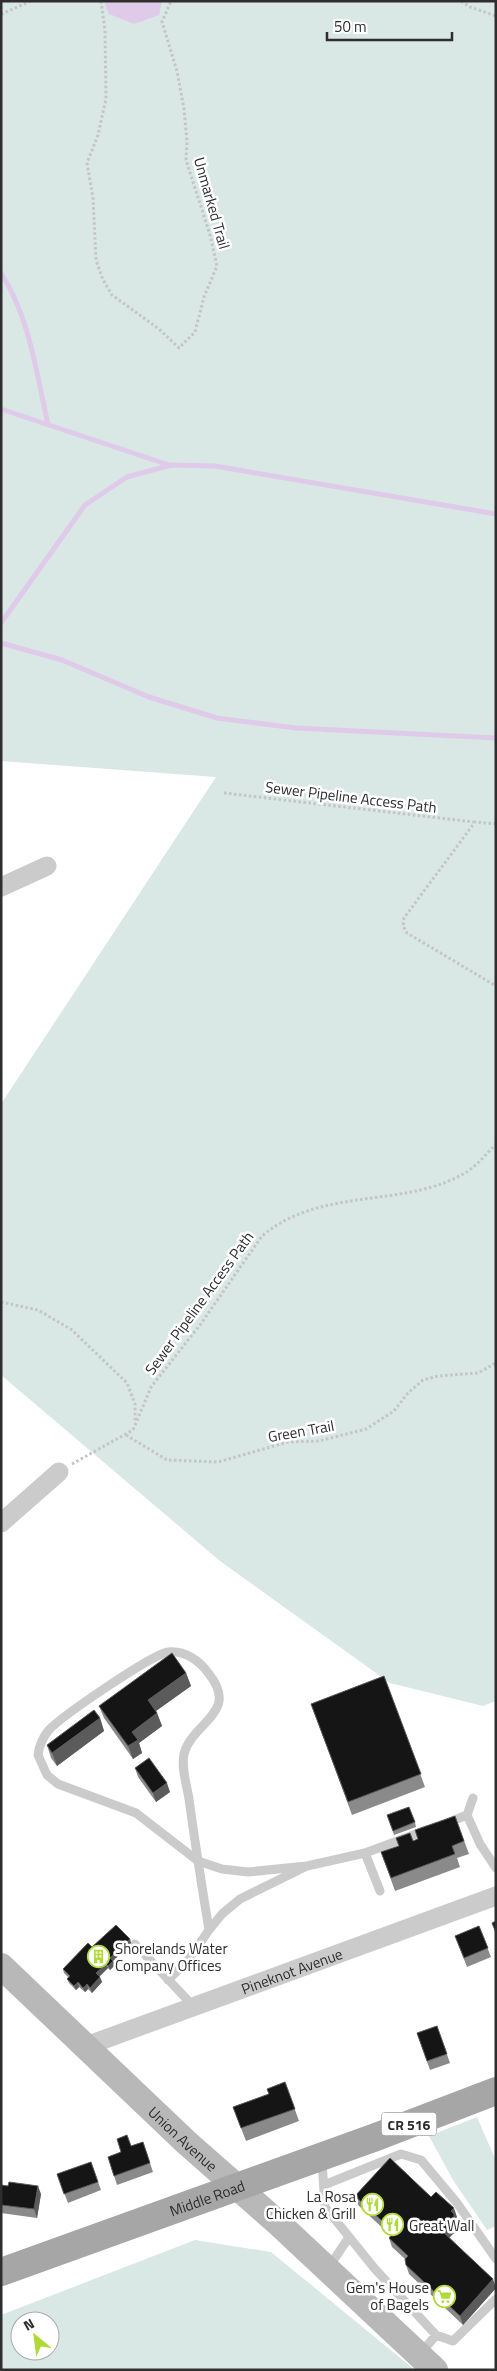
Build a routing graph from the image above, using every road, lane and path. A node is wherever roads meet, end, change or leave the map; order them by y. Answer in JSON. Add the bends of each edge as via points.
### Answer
{"nodes":[{"id":1,"x":31,"y":1,"type":"edge"},
{"id":2,"x":100,"y":1,"type":"edge"},
{"id":3,"x":171,"y":1,"type":"edge"},
{"id":4,"x":461,"y":1,"type":"edge"},
{"id":5,"x":1,"y":14,"type":"edge"},
{"id":6,"x":496,"y":16,"type":"edge"},
{"id":7,"x":224,"y":793,"type":"dead end"},
{"id":8,"x":475,"y":822,"type":"junction"},
{"id":9,"x":496,"y":824,"type":"edge"},
{"id":10,"x":47,"y":866,"type":"dead end"},
{"id":11,"x":1,"y":887,"type":"edge"},
{"id":12,"x":496,"y":986,"type":"edge"},
{"id":13,"x":496,"y":1144,"type":"edge"},
{"id":14,"x":1,"y":1302,"type":"edge"},
{"id":15,"x":496,"y":1362,"type":"edge"},
{"id":16,"x":136,"y":1425,"type":"junction"},
{"id":17,"x":126,"y":1435,"type":"junction"},
{"id":18,"x":59,"y":1472,"type":"joint"},
{"id":19,"x":1,"y":1523,"type":"edge"},
{"id":20,"x":473,"y":1798,"type":"dead end"},
{"id":21,"x":467,"y":1815,"type":"junction"},
{"id":22,"x":365,"y":1852,"type":"junction"},
{"id":23,"x":198,"y":1861,"type":"junction"},
{"id":24,"x":307,"y":1866,"type":"junction"},
{"id":25,"x":496,"y":1868,"type":"edge"},
{"id":26,"x":380,"y":1890,"type":"dead end"},
{"id":27,"x":496,"y":1896,"type":"edge"},
{"id":28,"x":209,"y":1930,"type":"junction"},
{"id":29,"x":135,"y":1944,"type":"dead end"},
{"id":30,"x":1,"y":1966,"type":"edge"},
{"id":31,"x":168,"y":1980,"type":"junction"},
{"id":32,"x":194,"y":2007,"type":"junction"},
{"id":33,"x":86,"y":2046,"type":"junction"},
{"id":34,"x":496,"y":2091,"type":"edge"},
{"id":35,"x":322,"y":2156,"type":"junction"},
{"id":36,"x":324,"y":2185,"type":"junction"},
{"id":37,"x":237,"y":2187,"type":"junction"},
{"id":38,"x":349,"y":2237,"type":"junction"},
{"id":39,"x":496,"y":2259,"type":"edge"},
{"id":40,"x":327,"y":2269,"type":"junction"},
{"id":41,"x":1,"y":2272,"type":"edge"},
{"id":42,"x":496,"y":2299,"type":"edge"},
{"id":43,"x":436,"y":2335,"type":"junction"},
{"id":44,"x":427,"y":2363,"type":"edge"}],
"edges":[{"from":1,"to":5,"type":"path"},
{"from":2,"to":3,"type":"path","name":"Unmarked Trail","via":[[105,30],[106,99],[87,164],[93,198],[96,260],[112,295],[179,348],[195,332],[204,297],[217,266],[186,160],[184,109],[177,71],[162,22]]},
{"from":4,"to":6,"type":"path"},
{"from":7,"to":8,"type":"path","name":"Sewer Pipeline Access Path"},
{"from":8,"to":9,"type":"path","name":"Sewer Pipeline Access Path"},
{"from":8,"to":12,"type":"path","via":[[404,918],[402,926],[406,933]]},
{"from":10,"to":11,"type":"street"},
{"from":13,"to":16,"type":"path","name":"Sewer Pipeline Access Path","via":[[477,1164],[429,1188],[339,1202],[287,1218],[273,1226],[262,1236],[151,1388]]},
{"from":14,"to":16,"type":"path","via":[[38,1310],[72,1330],[127,1383],[135,1404]]},
{"from":15,"to":17,"type":"path","name":"Green Trail","via":[[478,1373],[423,1380],[394,1411],[366,1429],[319,1441],[288,1442],[218,1462],[167,1460]]},
{"from":16,"to":17,"type":"path","name":"Sewer Pipeline Access Path"},
{"from":17,"to":18,"type":"path","name":"Sewer Pipeline Access Path","via":[[88,1453]]},
{"from":18,"to":19,"type":"street"},
{"from":20,"to":21,"type":"lane"},
{"from":21,"to":22,"type":"lane"},
{"from":21,"to":25,"type":"lane","via":[[480,1844]]},
{"from":22,"to":24,"type":"lane"},
{"from":22,"to":26,"type":"lane"},
{"from":23,"to":23,"type":"lane","via":[[184,1756],[195,1736],[217,1711],[220,1695],[211,1676],[196,1660],[168,1652],[135,1669],[56,1724],[43,1739],[38,1755],[47,1775],[58,1784],[136,1813]]},
{"from":23,"to":24,"type":"lane","via":[[222,1869],[248,1872]]},
{"from":23,"to":28,"type":"lane"},
{"from":24,"to":28,"type":"lane","via":[[240,1899]]},
{"from":27,"to":32,"type":"street","name":"Pineknot Avenue"},
{"from":28,"to":31,"type":"lane","via":[[189,1959]]},
{"from":29,"to":31,"type":"lane"},
{"from":30,"to":33,"type":"street","name":"Union Avenue"},
{"from":31,"to":32,"type":"lane"},
{"from":32,"to":33,"type":"street","name":"Pineknot Avenue"},
{"from":33,"to":37,"type":"street","name":"Union Avenue"},
{"from":34,"to":35,"type":"main road","name":"Middle Road","number":"CR 516"},
{"from":35,"to":36,"type":"lane"},
{"from":35,"to":37,"type":"main road","name":"Middle Road","number":"CR 516"},
{"from":36,"to":38,"type":"lane","via":[[325,2207]]},
{"from":36,"to":39,"type":"lane","via":[[401,2154],[421,2160]]},
{"from":37,"to":40,"type":"street","name":"Union Avenue"},
{"from":37,"to":41,"type":"main road","name":"Middle Road","number":"CR 516"},
{"from":38,"to":40,"type":"lane"},
{"from":38,"to":43,"type":"lane"},
{"from":40,"to":44,"type":"street","name":"Union Avenue"},
{"from":42,"to":43,"type":"lane","via":[[453,2341]]},
{"from":43,"to":44,"type":"lane"}]}
